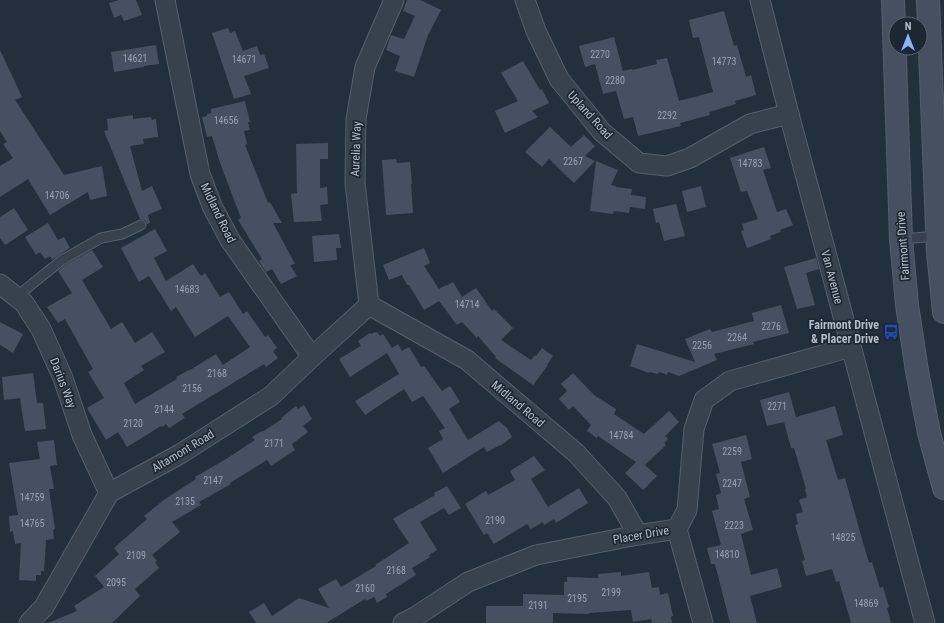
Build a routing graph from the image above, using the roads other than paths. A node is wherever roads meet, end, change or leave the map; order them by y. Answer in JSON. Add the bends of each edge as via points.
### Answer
{"nodes":[{"id":1,"x":164,"y":0,"type":"edge"},
{"id":2,"x":394,"y":0,"type":"edge"},
{"id":3,"x":524,"y":0,"type":"edge"},
{"id":4,"x":760,"y":0,"type":"edge"},
{"id":5,"x":893,"y":0,"type":"edge"},
{"id":6,"x":928,"y":0,"type":"edge"},
{"id":7,"x":789,"y":114,"type":"junction"},
{"id":8,"x":141,"y":225,"type":"dead end"},
{"id":9,"x":940,"y":236,"type":"edge"},
{"id":10,"x":902,"y":238,"type":"junction"},
{"id":11,"x":0,"y":284,"type":"edge"},
{"id":12,"x":16,"y":298,"type":"junction"},
{"id":13,"x":369,"y":304,"type":"junction"},
{"id":14,"x":944,"y":312,"type":"edge"},
{"id":15,"x":851,"y":348,"type":"junction"},
{"id":16,"x":312,"y":357,"type":"junction"},
{"id":17,"x":944,"y":488,"type":"edge"},
{"id":18,"x":109,"y":493,"type":"junction"},
{"id":19,"x":677,"y":529,"type":"junction"},
{"id":20,"x":638,"y":535,"type":"junction"},
{"id":21,"x":411,"y":621,"type":"edge"},
{"id":22,"x":29,"y":623,"type":"edge"},
{"id":23,"x":703,"y":623,"type":"edge"},
{"id":24,"x":925,"y":623,"type":"edge"}],
"edges":[{"from":1,"to":16,"type":"street","name":"Midland Road","via":[[200,174],[212,206],[230,240]]},
{"from":2,"to":13,"type":"street","name":"Aurelia Way","via":[[365,68],[356,119],[355,183]]},
{"from":3,"to":7,"type":"street","name":"Upland Road","via":[[559,79],[602,132],[640,163],[667,166],[690,158],[750,124]]},
{"from":4,"to":7,"type":"street","name":"Van Avenue"},
{"from":5,"to":10,"type":"main road","name":"Fairmont Drive"},
{"from":6,"to":9,"type":"main road"},
{"from":7,"to":15,"type":"street","name":"Van Avenue"},
{"from":8,"to":12,"type":"lane","via":[[122,234],[101,238],[62,260]]},
{"from":9,"to":10,"type":"lane"},
{"from":9,"to":14,"type":"main road","via":[[939,266]]},
{"from":10,"to":17,"type":"main road","name":"Fairmont Drive","via":[[907,305],[917,371],[929,433]]},
{"from":11,"to":12,"type":"street","name":"Darius Way"},
{"from":12,"to":18,"type":"street","name":"Darius Way","via":[[24,304],[41,329],[63,378],[82,435]]},
{"from":13,"to":16,"type":"street","name":"Altamont Road"},
{"from":13,"to":20,"type":"street","name":"Midland Road","via":[[467,360],[576,452],[617,498]]},
{"from":15,"to":19,"type":"street","name":"Placer Drive","via":[[730,381],[704,400],[694,430],[687,510]]},
{"from":15,"to":24,"type":"street","name":"Van Avenue"},
{"from":16,"to":18,"type":"street","name":"Altamont Road","via":[[271,396],[180,454]]},
{"from":18,"to":22,"type":"street","via":[[44,607]]},
{"from":19,"to":20,"type":"street","name":"Placer Drive"},
{"from":19,"to":23,"type":"street"},
{"from":20,"to":21,"type":"street","name":"Placer Drive","via":[[536,555],[468,582]]}]}
